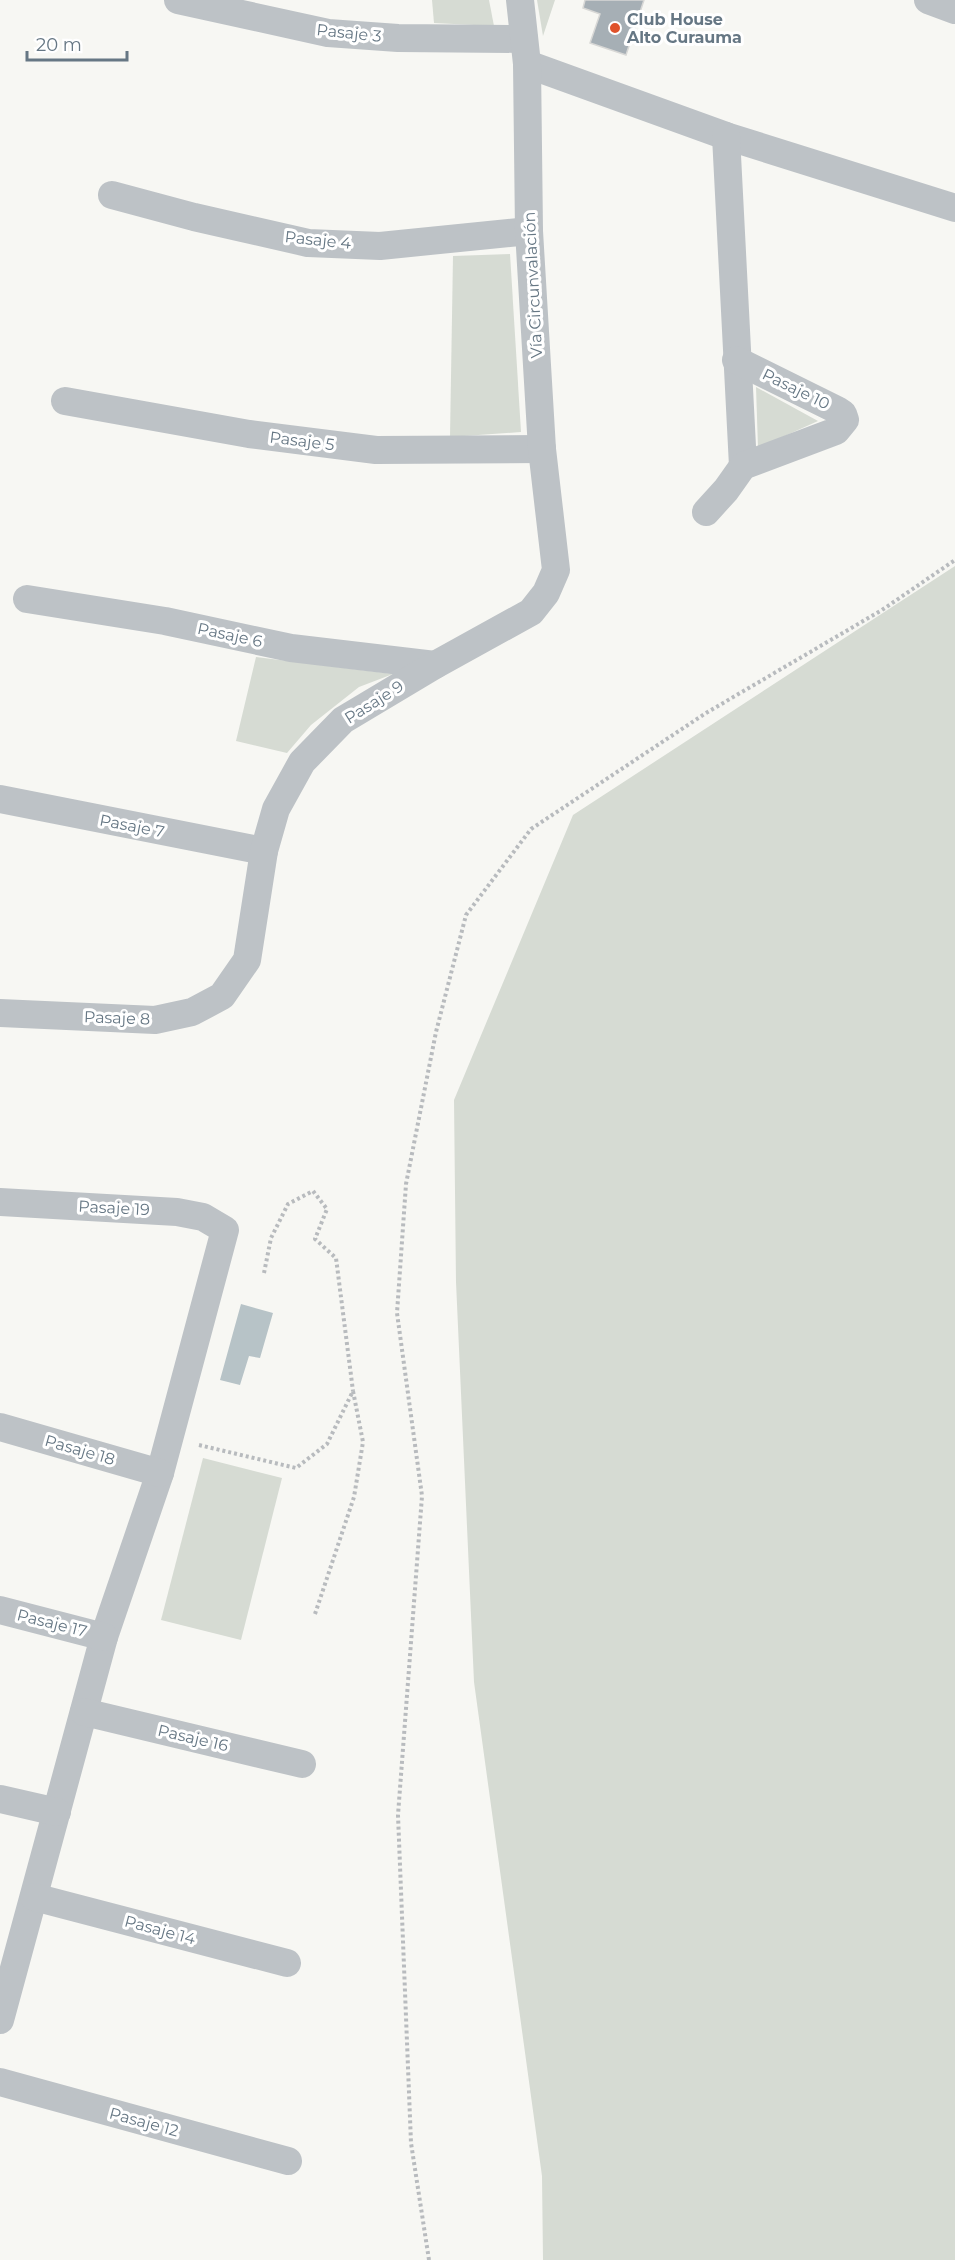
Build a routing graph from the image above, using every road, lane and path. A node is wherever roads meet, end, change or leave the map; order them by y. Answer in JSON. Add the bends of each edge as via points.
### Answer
{"nodes":[{"id":1,"x":178,"y":0,"type":"edge"},
{"id":2,"x":520,"y":0,"type":"edge"},
{"id":3,"x":928,"y":0,"type":"edge"},
{"id":4,"x":955,"y":10,"type":"edge"},
{"id":5,"x":525,"y":52,"type":"junction"},
{"id":6,"x":726,"y":136,"type":"junction"},
{"id":7,"x":112,"y":195,"type":"dead end"},
{"id":8,"x":955,"y":208,"type":"edge"},
{"id":9,"x":529,"y":231,"type":"junction"},
{"id":10,"x":736,"y":360,"type":"junction"},
{"id":11,"x":65,"y":401,"type":"dead end"},
{"id":12,"x":542,"y":449,"type":"junction"},
{"id":13,"x":743,"y":466,"type":"junction"},
{"id":14,"x":706,"y":512,"type":"dead end"},
{"id":15,"x":955,"y":560,"type":"edge"},
{"id":16,"x":556,"y":570,"type":"joint"},
{"id":17,"x":27,"y":598,"type":"dead end"},
{"id":18,"x":435,"y":665,"type":"junction"},
{"id":19,"x":0,"y":799,"type":"edge"},
{"id":20,"x":264,"y":851,"type":"junction"},
{"id":21,"x":247,"y":960,"type":"joint"},
{"id":22,"x":0,"y":1013,"type":"edge"},
{"id":23,"x":0,"y":1202,"type":"edge"},
{"id":24,"x":264,"y":1273,"type":"dead end"},
{"id":25,"x":353,"y":1391,"type":"junction"},
{"id":26,"x":0,"y":1427,"type":"edge"},
{"id":27,"x":170,"y":1437,"type":"junction"},
{"id":28,"x":160,"y":1473,"type":"junction"},
{"id":29,"x":0,"y":1610,"type":"edge"},
{"id":30,"x":315,"y":1614,"type":"dead end"},
{"id":31,"x":104,"y":1636,"type":"junction"},
{"id":32,"x":84,"y":1712,"type":"junction"},
{"id":33,"x":302,"y":1764,"type":"dead end"},
{"id":34,"x":0,"y":1798,"type":"edge"},
{"id":35,"x":57,"y":1812,"type":"junction"},
{"id":36,"x":33,"y":1897,"type":"junction"},
{"id":37,"x":287,"y":1963,"type":"dead end"},
{"id":38,"x":2,"y":2004,"type":"edge"},
{"id":39,"x":0,"y":2082,"type":"edge"},
{"id":40,"x":288,"y":2161,"type":"dead end"},
{"id":41,"x":429,"y":2260,"type":"edge"}],
"edges":[{"from":1,"to":5,"type":"street","name":"Pasaje 3","via":[[328,33]]},
{"from":2,"to":5,"type":"street","name":"Vía Circunvalación"},
{"from":3,"to":4,"type":"street"},
{"from":5,"to":6,"type":"street"},
{"from":5,"to":9,"type":"street","name":"Vía Circunvalación"},
{"from":6,"to":8,"type":"street"},
{"from":6,"to":10,"type":"street","name":"Pasaje 10"},
{"from":7,"to":9,"type":"street","name":"Pasaje 4","via":[[308,243],[380,246]]},
{"from":9,"to":12,"type":"street","name":"Vía Circunvalación"},
{"from":10,"to":13,"type":"street","name":"Pasaje 10"},
{"from":10,"to":13,"type":"street","name":"Pasaje 10","via":[[837,410],[845,420],[836,431]]},
{"from":11,"to":12,"type":"street","name":"Pasaje 5","via":[[249,434],[376,450]]},
{"from":12,"to":16,"type":"street","name":"Vía Circunvalación"},
{"from":13,"to":14,"type":"street"},
{"from":15,"to":41,"type":"path","via":[[882,610],[706,713],[531,829],[466,915],[436,1032],[406,1184],[397,1313],[422,1496],[398,1815],[411,2143]]},
{"from":16,"to":18,"type":"street","name":"Pasaje 9","via":[[546,593],[531,612]]},
{"from":17,"to":18,"type":"street","name":"Pasaje 6","via":[[165,621],[291,648]]},
{"from":18,"to":20,"type":"street","name":"Pasaje 9","via":[[343,720],[302,762],[276,809]]},
{"from":19,"to":20,"type":"street","name":"Pasaje 7"},
{"from":20,"to":21,"type":"street","name":"Pasaje 9"},
{"from":21,"to":22,"type":"street","name":"Pasaje 8","via":[[222,996],[192,1012],[154,1020]]},
{"from":23,"to":27,"type":"street","name":"Pasaje 19","via":[[177,1212],[203,1217],[225,1230]]},
{"from":24,"to":25,"type":"path","via":[[271,1238],[288,1204],[313,1191],[327,1209],[315,1239],[336,1258]]},
{"from":25,"to":27,"type":"path","via":[[327,1444],[296,1468]]},
{"from":25,"to":30,"type":"path","via":[[363,1442],[354,1497]]},
{"from":26,"to":28,"type":"street","name":"Pasaje 18"},
{"from":27,"to":28,"type":"street"},
{"from":28,"to":31,"type":"street"},
{"from":29,"to":31,"type":"street","name":"Pasaje 17"},
{"from":31,"to":32,"type":"street"},
{"from":32,"to":33,"type":"street","name":"Pasaje 16"},
{"from":32,"to":35,"type":"street"},
{"from":34,"to":35,"type":"street"},
{"from":35,"to":36,"type":"street"},
{"from":36,"to":37,"type":"street","name":"Pasaje 14"},
{"from":36,"to":38,"type":"street"},
{"from":39,"to":40,"type":"street","name":"Pasaje 12"}]}
